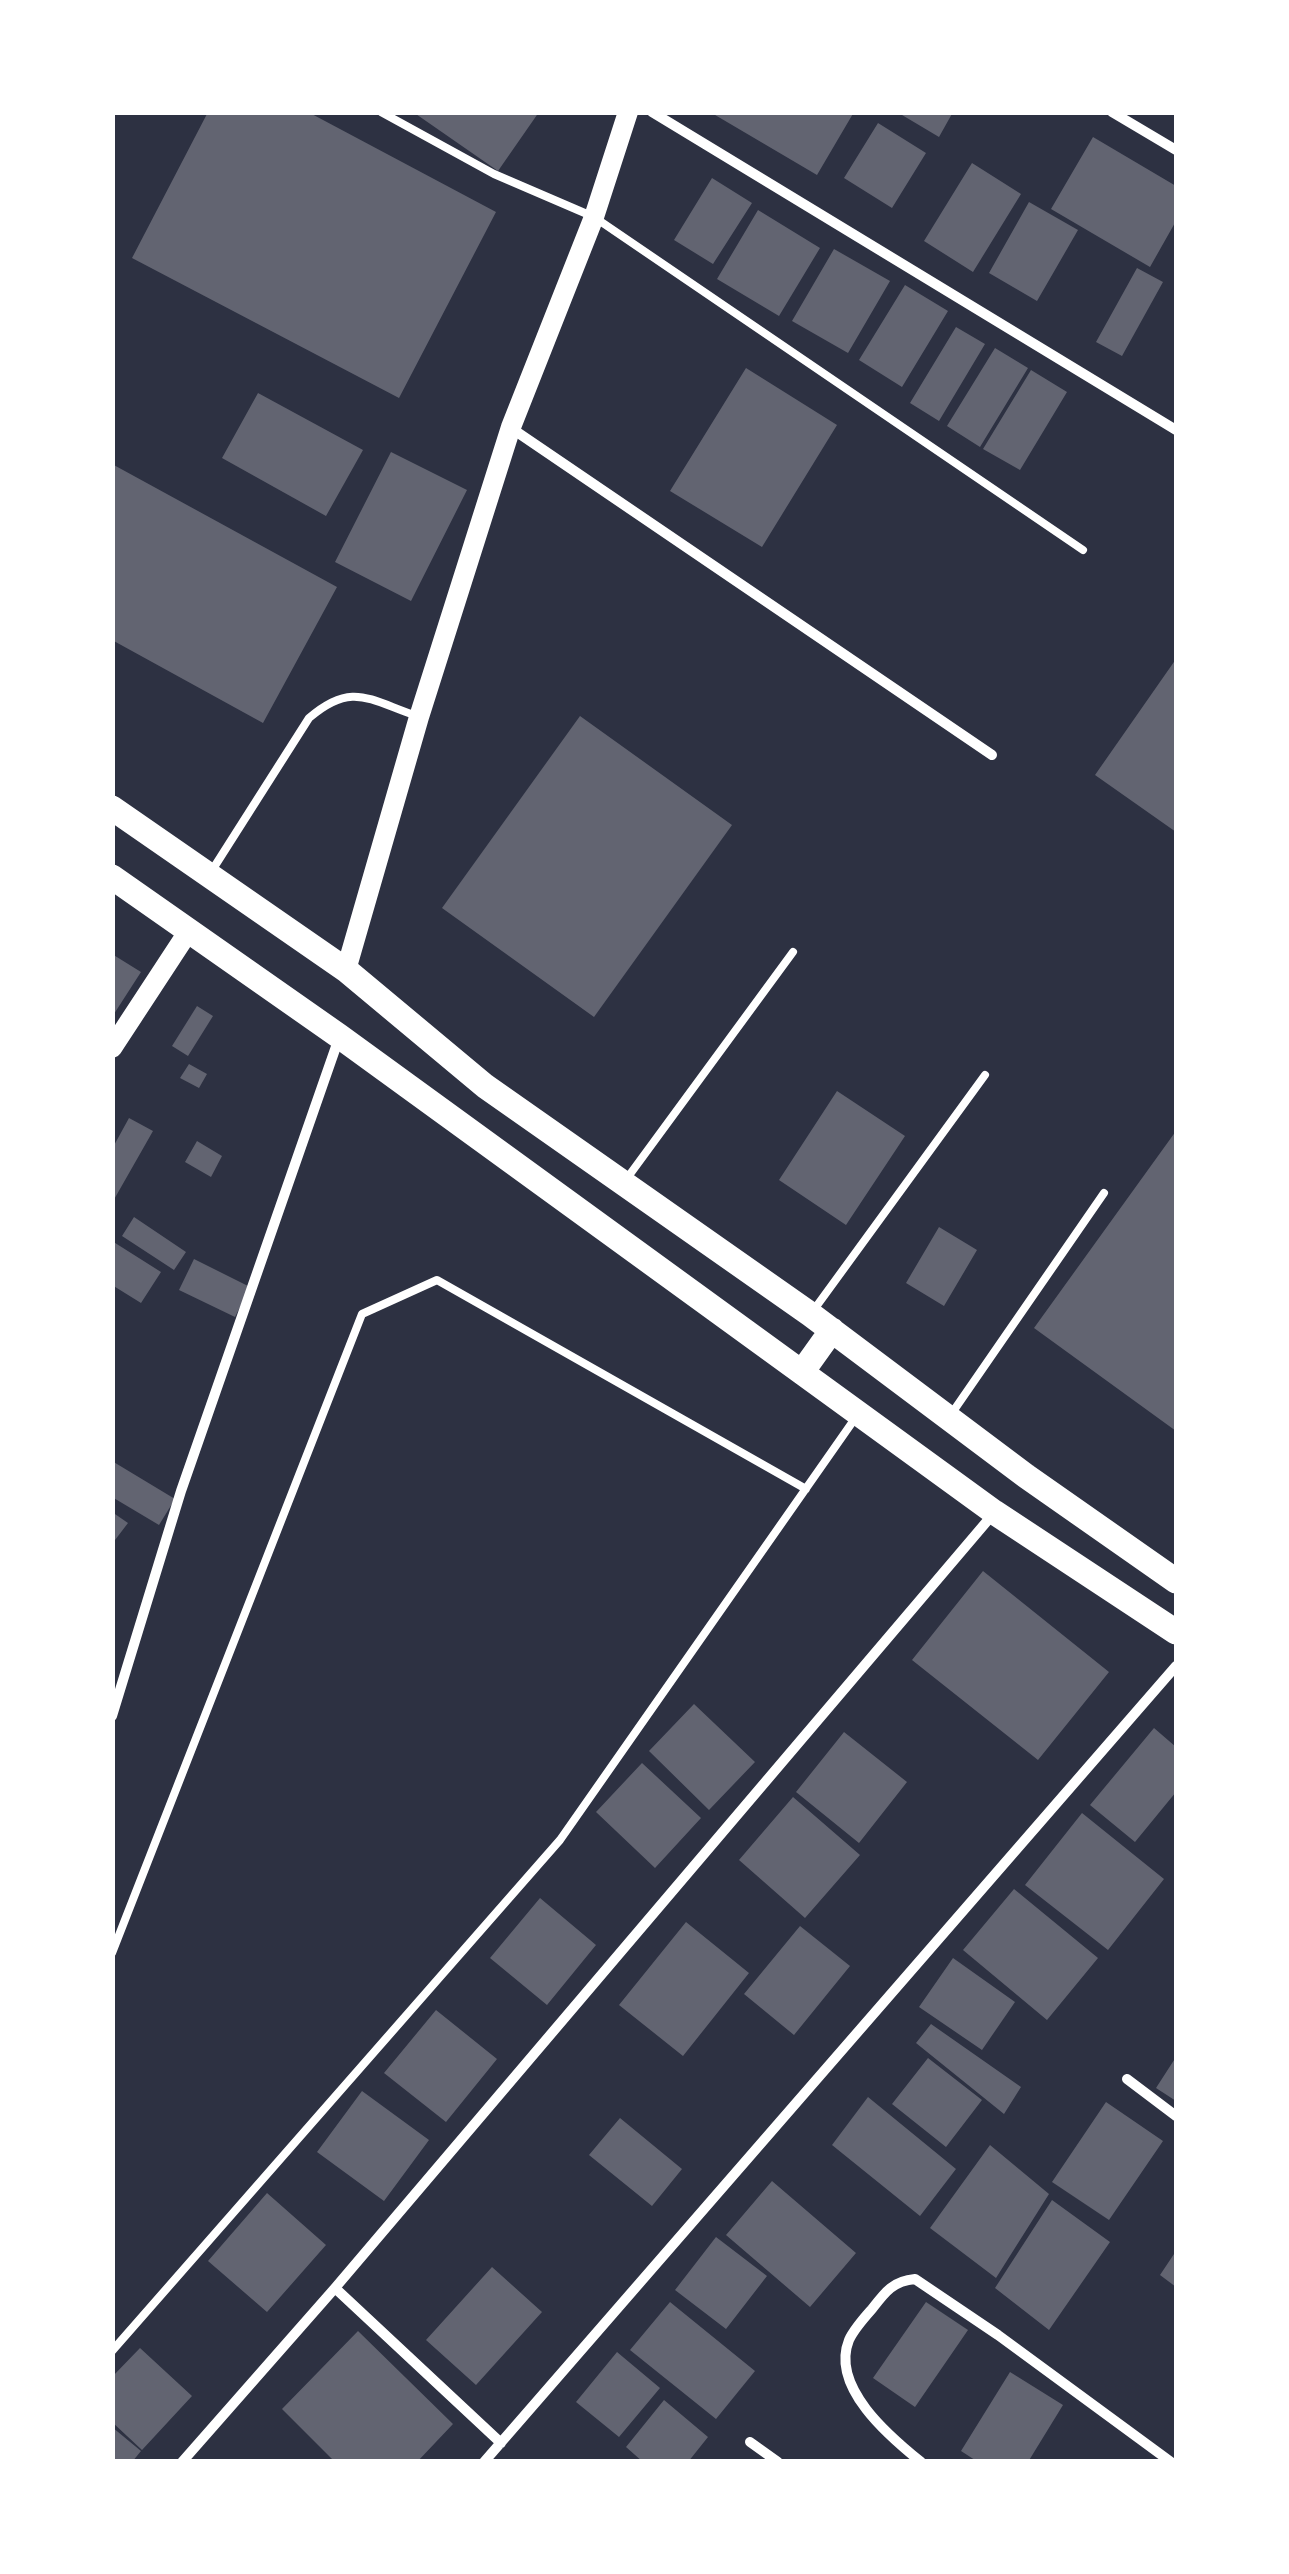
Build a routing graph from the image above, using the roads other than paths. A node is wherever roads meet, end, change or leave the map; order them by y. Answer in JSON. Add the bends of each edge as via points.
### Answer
{"nodes":[{"id":1,"x":381,"y":112,"type":"edge"},
{"id":2,"x":628,"y":112,"type":"edge"},
{"id":3,"x":652,"y":112,"type":"edge"},
{"id":4,"x":1112,"y":112,"type":"edge"},
{"id":5,"x":1176,"y":150,"type":"edge"},
{"id":6,"x":594,"y":218,"type":"junction"},
{"id":7,"x":510,"y":427,"type":"junction"},
{"id":8,"x":1176,"y":430,"type":"edge"},
{"id":9,"x":1083,"y":550,"type":"dead end"},
{"id":10,"x":419,"y":717,"type":"junction"},
{"id":11,"x":992,"y":754,"type":"dead end"},
{"id":12,"x":112,"y":808,"type":"edge"},
{"id":13,"x":209,"y":876,"type":"junction"},
{"id":14,"x":112,"y":877,"type":"edge"},
{"id":15,"x":188,"y":932,"type":"junction"},
{"id":16,"x":793,"y":952,"type":"dead end"},
{"id":17,"x":346,"y":970,"type":"junction"},
{"id":18,"x":339,"y":1036,"type":"junction"},
{"id":19,"x":112,"y":1048,"type":"edge"},
{"id":20,"x":985,"y":1075,"type":"dead end"},
{"id":21,"x":622,"y":1184,"type":"junction"},
{"id":22,"x":1104,"y":1193,"type":"dead end"},
{"id":23,"x":810,"y":1314,"type":"junction"},
{"id":24,"x":832,"y":1330,"type":"junction"},
{"id":25,"x":802,"y":1372,"type":"junction"},
{"id":26,"x":858,"y":1414,"type":"junction"},
{"id":27,"x":950,"y":1416,"type":"junction"},
{"id":28,"x":806,"y":1489,"type":"junction"},
{"id":29,"x":994,"y":1512,"type":"junction"},
{"id":30,"x":1176,"y":1581,"type":"edge"},
{"id":31,"x":1176,"y":1632,"type":"edge"},
{"id":32,"x":1176,"y":1666,"type":"edge"},
{"id":33,"x":112,"y":1716,"type":"edge"},
{"id":34,"x":112,"y":1953,"type":"edge"},
{"id":35,"x":1127,"y":2079,"type":"dead end"},
{"id":36,"x":1176,"y":2116,"type":"edge"},
{"id":37,"x":336,"y":2288,"type":"junction"},
{"id":38,"x":112,"y":2351,"type":"edge"},
{"id":39,"x":501,"y":2442,"type":"junction"},
{"id":40,"x":750,"y":2442,"type":"dead end"},
{"id":41,"x":182,"y":2462,"type":"edge"},
{"id":42,"x":484,"y":2462,"type":"edge"},
{"id":43,"x":778,"y":2462,"type":"edge"},
{"id":44,"x":921,"y":2462,"type":"edge"},
{"id":45,"x":1171,"y":2462,"type":"edge"}],
"edges":[{"from":1,"to":6,"type":"lane","via":[[494,174]]},
{"from":2,"to":6,"type":"main road"},
{"from":3,"to":8,"type":"street"},
{"from":4,"to":5,"type":"street"},
{"from":6,"to":7,"type":"main road"},
{"from":6,"to":9,"type":"lane"},
{"from":7,"to":10,"type":"main road"},
{"from":7,"to":11,"type":"street"},
{"from":10,"to":13,"type":"lane","via":[[356,694],[328,702],[309,718]]},
{"from":10,"to":17,"type":"main road"},
{"from":12,"to":13,"type":"main road"},
{"from":13,"to":17,"type":"main road"},
{"from":14,"to":15,"type":"main road"},
{"from":15,"to":18,"type":"main road"},
{"from":15,"to":19,"type":"main road"},
{"from":16,"to":21,"type":"lane"},
{"from":17,"to":21,"type":"main road","via":[[485,1086]]},
{"from":18,"to":25,"type":"main road"},
{"from":18,"to":33,"type":"street","via":[[181,1491]]},
{"from":20,"to":23,"type":"lane"},
{"from":21,"to":23,"type":"main road"},
{"from":22,"to":27,"type":"lane"},
{"from":23,"to":24,"type":"main road"},
{"from":24,"to":25,"type":"main road"},
{"from":24,"to":27,"type":"main road"},
{"from":25,"to":26,"type":"main road"},
{"from":26,"to":28,"type":"lane"},
{"from":26,"to":29,"type":"main road"},
{"from":27,"to":30,"type":"main road"},
{"from":28,"to":34,"type":"lane","via":[[437,1280],[362,1314]]},
{"from":28,"to":38,"type":"lane","via":[[560,1840]]},
{"from":29,"to":31,"type":"main road"},
{"from":29,"to":37,"type":"street"},
{"from":32,"to":39,"type":"street"},
{"from":35,"to":36,"type":"street"},
{"from":37,"to":39,"type":"street"},
{"from":37,"to":41,"type":"street"},
{"from":39,"to":42,"type":"street"},
{"from":40,"to":43,"type":"street"},
{"from":44,"to":45,"type":"street","via":[[867,2412],[852,2386],[846,2352],[889,2287],[915,2279]]}]}
